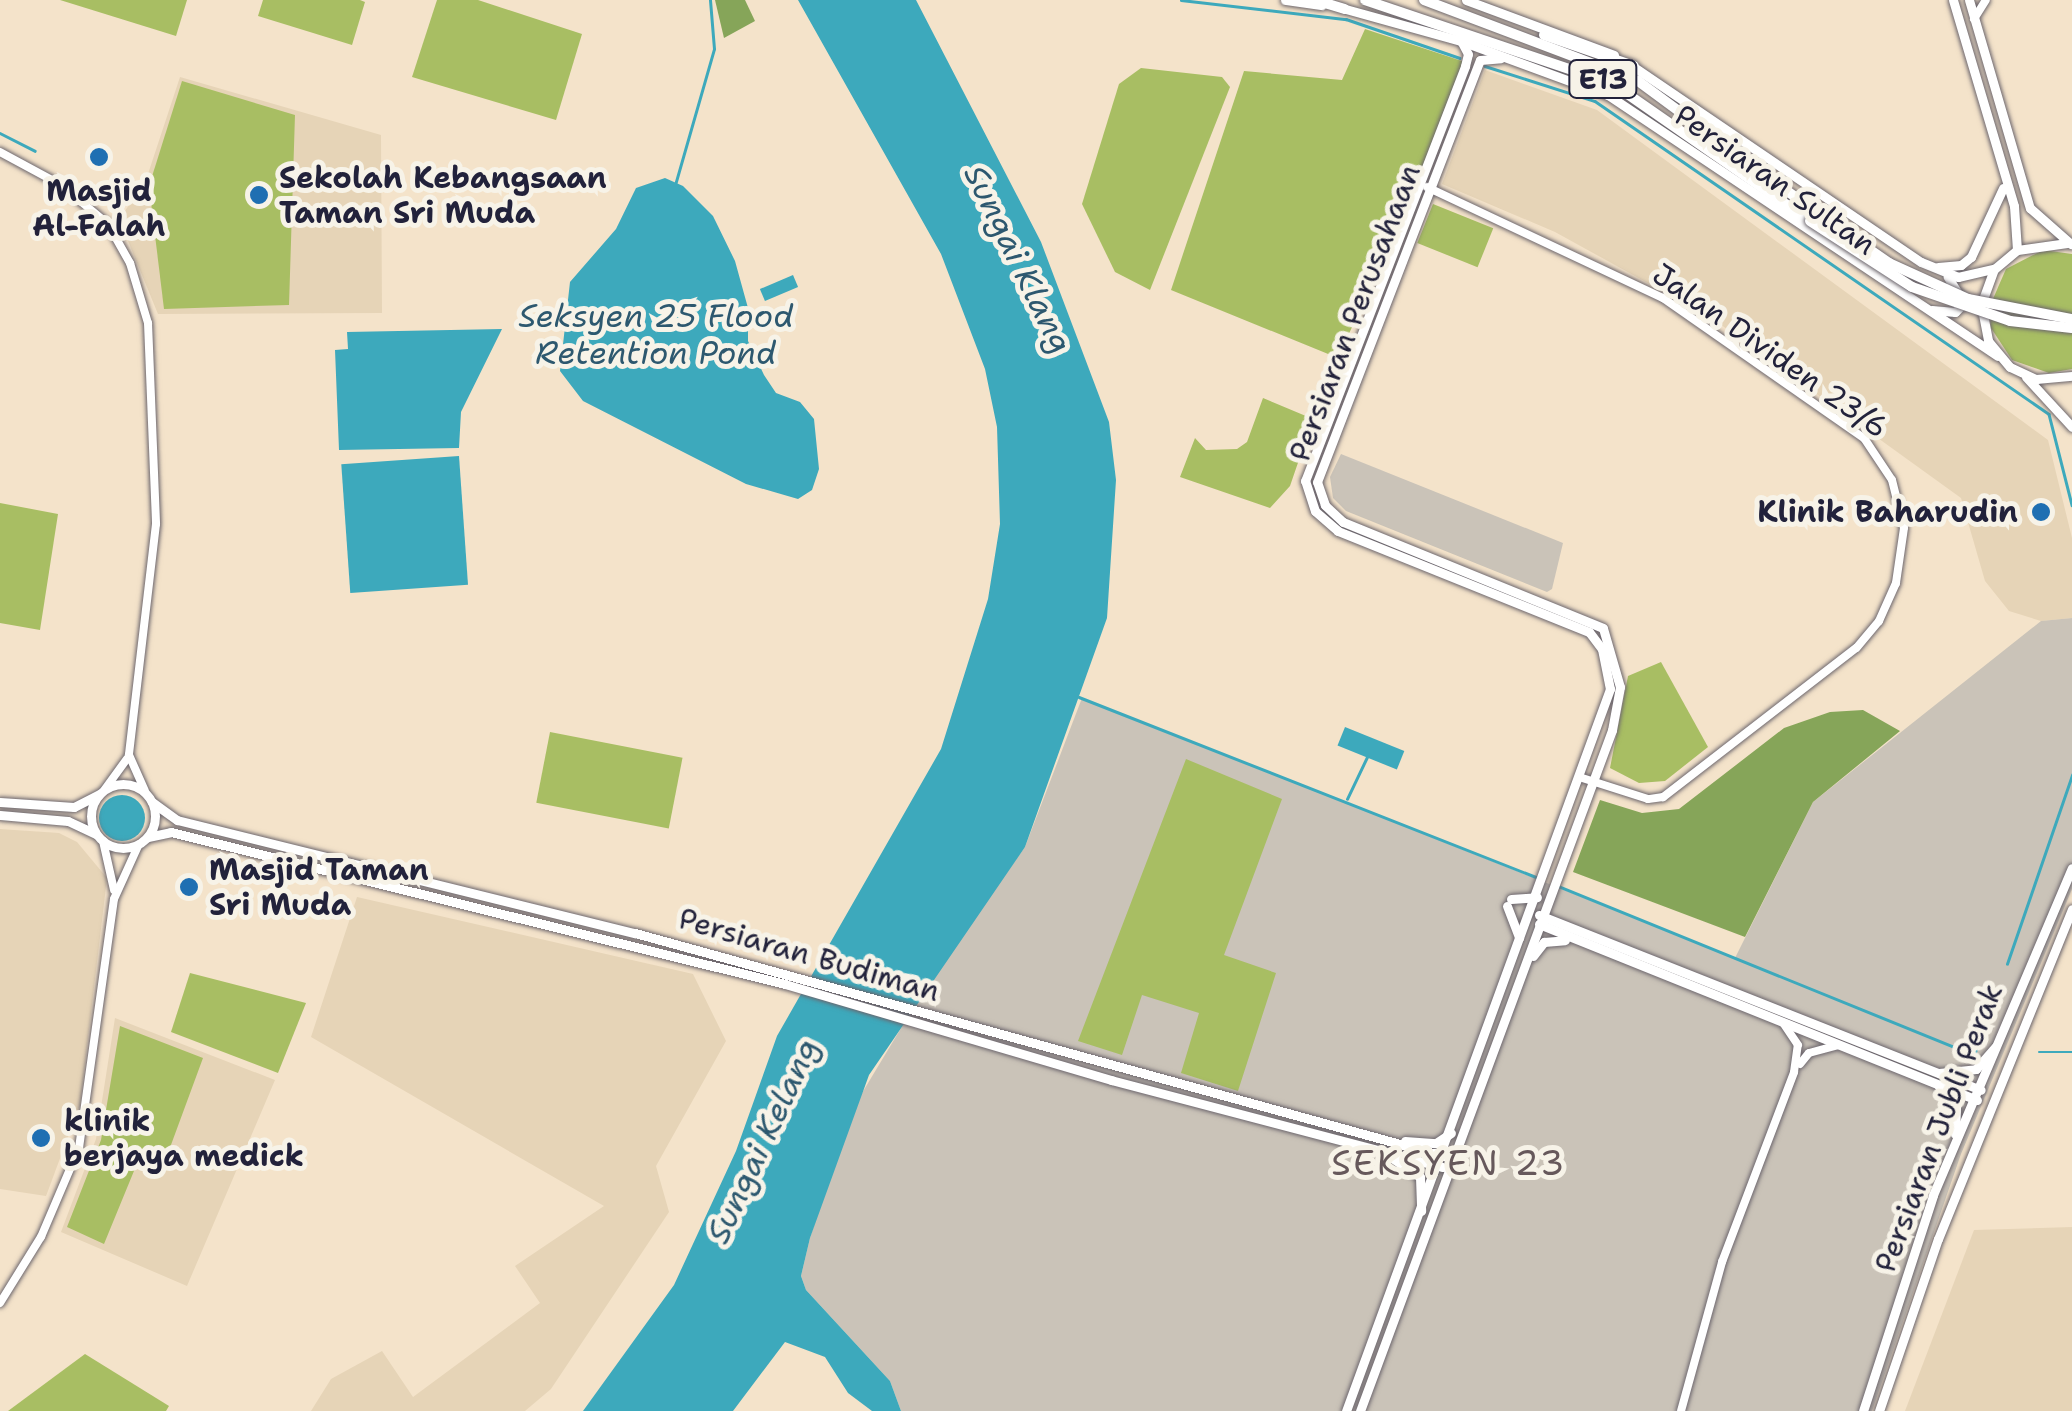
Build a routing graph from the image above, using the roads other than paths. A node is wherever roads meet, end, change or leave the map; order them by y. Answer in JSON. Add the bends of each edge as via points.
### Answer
{"nodes":[{"id":1,"x":1285,"y":0,"type":"edge"},
{"id":2,"x":1316,"y":0,"type":"edge"},
{"id":3,"x":1365,"y":0,"type":"edge"},
{"id":4,"x":1424,"y":0,"type":"edge"},
{"id":5,"x":1466,"y":0,"type":"edge"},
{"id":6,"x":1953,"y":0,"type":"edge"},
{"id":7,"x":1969,"y":0,"type":"edge"},
{"id":8,"x":1986,"y":0,"type":"edge"},
{"id":9,"x":1345,"y":9,"type":"junction"},
{"id":10,"x":1485,"y":19,"type":"junction"},
{"id":11,"x":1974,"y":19,"type":"junction"},
{"id":12,"x":1461,"y":41,"type":"junction"},
{"id":13,"x":1524,"y":62,"type":"junction"},
{"id":14,"x":1634,"y":66,"type":"junction"},
{"id":15,"x":0,"y":152,"type":"edge"},
{"id":16,"x":2003,"y":175,"type":"junction"},
{"id":17,"x":1424,"y":186,"type":"junction"},
{"id":18,"x":1814,"y":217,"type":"junction"},
{"id":19,"x":2071,"y":244,"type":"edge"},
{"id":20,"x":2016,"y":250,"type":"junction"},
{"id":21,"x":1921,"y":262,"type":"junction"},
{"id":22,"x":1994,"y":269,"type":"junction"},
{"id":23,"x":1942,"y":272,"type":"junction"},
{"id":24,"x":1925,"y":309,"type":"junction"},
{"id":25,"x":2072,"y":319,"type":"edge"},
{"id":26,"x":2072,"y":328,"type":"edge"},
{"id":27,"x":1998,"y":356,"type":"junction"},
{"id":28,"x":2024,"y":375,"type":"junction"},
{"id":29,"x":2072,"y":376,"type":"edge"},
{"id":30,"x":2072,"y":426,"type":"edge"},
{"id":31,"x":129,"y":755,"type":"junction"},
{"id":32,"x":1582,"y":778,"type":"junction"},
{"id":33,"x":1594,"y":782,"type":"junction"},
{"id":34,"x":103,"y":791,"type":"junction"},
{"id":35,"x":144,"y":792,"type":"junction"},
{"id":36,"x":0,"y":802,"type":"edge"},
{"id":37,"x":152,"y":802,"type":"junction"},
{"id":38,"x":0,"y":815,"type":"edge"},
{"id":39,"x":100,"y":838,"type":"junction"},
{"id":40,"x":144,"y":840,"type":"junction"},
{"id":41,"x":2072,"y":868,"type":"edge"},
{"id":42,"x":1552,"y":875,"type":"junction"},
{"id":43,"x":1539,"y":892,"type":"junction"},
{"id":44,"x":1552,"y":893,"type":"junction"},
{"id":45,"x":114,"y":899,"type":"junction"},
{"id":46,"x":2072,"y":909,"type":"edge"},
{"id":47,"x":1530,"y":916,"type":"junction"},
{"id":48,"x":1542,"y":920,"type":"junction"},
{"id":49,"x":1580,"y":936,"type":"junction"},
{"id":50,"x":1520,"y":946,"type":"junction"},
{"id":51,"x":2043,"y":978,"type":"junction"},
{"id":52,"x":787,"y":979,"type":"junction"},
{"id":53,"x":2022,"y":984,"type":"junction"},
{"id":54,"x":1514,"y":997,"type":"junction"},
{"id":55,"x":2034,"y":1003,"type":"junction"},
{"id":56,"x":938,"y":1022,"type":"junction"},
{"id":57,"x":1783,"y":1023,"type":"junction"},
{"id":58,"x":2002,"y":1038,"type":"junction"},
{"id":59,"x":1838,"y":1045,"type":"junction"},
{"id":60,"x":1794,"y":1072,"type":"junction"},
{"id":61,"x":1938,"y":1079,"type":"junction"},
{"id":62,"x":2002,"y":1083,"type":"junction"},
{"id":63,"x":1981,"y":1096,"type":"junction"},
{"id":64,"x":1989,"y":1115,"type":"junction"},
{"id":65,"x":1453,"y":1132,"type":"junction"},
{"id":66,"x":1382,"y":1139,"type":"junction"},
{"id":67,"x":1376,"y":1150,"type":"junction"},
{"id":68,"x":1947,"y":1160,"type":"junction"},
{"id":69,"x":1447,"y":1163,"type":"junction"},
{"id":70,"x":1422,"y":1218,"type":"junction"},
{"id":71,"x":0,"y":1303,"type":"edge"},
{"id":72,"x":1346,"y":1411,"type":"edge"},
{"id":73,"x":1360,"y":1411,"type":"edge"},
{"id":74,"x":1681,"y":1411,"type":"edge"},
{"id":75,"x":1863,"y":1411,"type":"edge"},
{"id":76,"x":1878,"y":1411,"type":"edge"}],
"edges":[{"from":1,"to":9,"type":"main road","name":"Persiaran Sultan"},
{"from":2,"to":9,"type":"highway"},
{"from":3,"to":18,"type":"highway","number":"E13","via":[[1613,84]]},
{"from":4,"to":10,"type":"highway","number":"E13"},
{"from":5,"to":14,"type":"main road","name":"Persiaran Sultan","via":[[1595,44]]},
{"from":6,"to":16,"type":"main road"},
{"from":7,"to":11,"type":"main road"},
{"from":8,"to":11,"type":"street"},
{"from":9,"to":12,"type":"main road","name":"Persiaran Sultan"},
{"from":10,"to":14,"type":"highway"},
{"from":10,"to":18,"type":"highway","number":"E13","via":[[1638,81]]},
{"from":11,"to":19,"type":"main road","via":[[2030,208]]},
{"from":12,"to":13,"type":"main road","name":"Persiaran Sultan"},
{"from":12,"to":17,"type":"main road","name":"Persiaran Perusahaan","via":[[1466,66]]},
{"from":13,"to":17,"type":"main road","name":"Persiaran Perusahaan","via":[[1480,60]]},
{"from":13,"to":24,"type":"main road","name":"Persiaran Sultan","via":[[1608,94]]},
{"from":14,"to":21,"type":"main road","name":"Persiaran Sultan","via":[[1773,168]]},
{"from":15,"to":31,"type":"street","via":[[61,185],[108,224],[130,263],[148,323],[156,524]]},
{"from":16,"to":20,"type":"main road","via":[[2014,206]]},
{"from":16,"to":21,"type":"main road","via":[[2003,200],[1971,257],[1947,269]]},
{"from":17,"to":32,"type":"main road","name":"Persiaran Perusahaan","via":[[1306,466],[1307,491],[1338,532],[1597,639],[1610,688]]},
{"from":17,"to":33,"type":"main road","name":"Persiaran Perusahaan","via":[[1318,469],[1320,494],[1343,522],[1609,634],[1620,687]]},
{"from":17,"to":33,"type":"street","name":"Jalan Dividen 23/6","via":[[1664,298],[1864,438],[1892,480],[1904,528],[1896,583],[1856,648],[1662,797]]},
{"from":18,"to":25,"type":"highway","number":"E13","bridge":true,"via":[[1934,285],[2010,311]]},
{"from":18,"to":26,"type":"highway","number":"E13","bridge":true,"via":[[1912,287],[2010,320]]},
{"from":19,"to":20,"type":"main road"},
{"from":20,"to":22,"type":"main road"},
{"from":21,"to":23,"type":"main road","name":"Persiaran Sultan"},
{"from":22,"to":23,"type":"main road","name":"Persiaran Sultan","via":[[1968,276]]},
{"from":22,"to":27,"type":"main road","via":[[1981,304]]},
{"from":23,"to":24,"type":"main road","via":[[1964,302],[1955,312]]},
{"from":24,"to":27,"type":"main road","name":"Persiaran Sultan"},
{"from":27,"to":28,"type":"main road","name":"Persiaran Sultan"},
{"from":28,"to":29,"type":"main road"},
{"from":28,"to":30,"type":"main road"},
{"from":31,"to":34,"type":"street"},
{"from":31,"to":35,"type":"street"},
{"from":32,"to":33,"type":"street","name":"Jalan Dividen 23/6"},
{"from":32,"to":42,"type":"main road","name":"Persiaran Perusahaan"},
{"from":33,"to":42,"type":"main road","name":"Persiaran Perusahaan"},
{"from":34,"to":35,"type":"main road","via":[[118,784]]},
{"from":34,"to":36,"type":"main road","via":[[74,808]]},
{"from":34,"to":39,"type":"main road","via":[[93,805]]},
{"from":35,"to":37,"type":"main road"},
{"from":37,"to":40,"type":"main road"},
{"from":37,"to":52,"type":"main road","name":"Persiaran Budiman","via":[[177,820]]},
{"from":38,"to":39,"type":"main road","via":[[68,821]]},
{"from":39,"to":40,"type":"main road","via":[[127,848]]},
{"from":39,"to":45,"type":"street"},
{"from":40,"to":45,"type":"street"},
{"from":40,"to":52,"type":"main road","name":"Persiaran Budiman","via":[[172,832]]},
{"from":41,"to":53,"type":"main road","name":"Persiaran Jubli Perak"},
{"from":42,"to":43,"type":"main road","name":"Persiaran Perusahaan"},
{"from":42,"to":44,"type":"main road","name":"Persiaran Perusahaan"},
{"from":43,"to":47,"type":"main road","name":"Persiaran Perusahaan"},
{"from":43,"to":50,"type":"main road","via":[[1509,903]]},
{"from":44,"to":48,"type":"main road","name":"Persiaran Perusahaan"},
{"from":44,"to":49,"type":"main road","via":[[1554,912]]},
{"from":45,"to":71,"type":"street","via":[[79,1148],[42,1237]]},
{"from":46,"to":51,"type":"main road","name":"Persiaran Jubli Perak"},
{"from":47,"to":48,"type":"main road"},
{"from":47,"to":50,"type":"main road","name":"Persiaran Perusahaan"},
{"from":48,"to":49,"type":"main road"},
{"from":48,"to":54,"type":"main road","name":"Persiaran Perusahaan"},
{"from":49,"to":54,"type":"main road","via":[[1544,942]]},
{"from":49,"to":57,"type":"main road"},
{"from":49,"to":61,"type":"main road"},
{"from":50,"to":65,"type":"main road","name":"Persiaran Perusahaan"},
{"from":51,"to":53,"type":"main road"},
{"from":51,"to":55,"type":"main road","name":"Persiaran Jubli Perak"},
{"from":52,"to":56,"type":"main road","name":"Persiaran Budiman"},
{"from":53,"to":55,"type":"main road"},
{"from":53,"to":58,"type":"main road","name":"Persiaran Jubli Perak"},
{"from":54,"to":69,"type":"main road","name":"Persiaran Perusahaan"},
{"from":55,"to":62,"type":"main road","name":"Persiaran Jubli Perak"},
{"from":56,"to":66,"type":"main road","name":"Persiaran Budiman"},
{"from":56,"to":67,"type":"main road","name":"Persiaran Budiman"},
{"from":57,"to":59,"type":"main road"},
{"from":57,"to":60,"type":"street","via":[[1798,1045]]},
{"from":58,"to":61,"type":"main road","via":[[1976,1070]]},
{"from":58,"to":63,"type":"main road","name":"Persiaran Jubli Perak"},
{"from":59,"to":60,"type":"street","via":[[1809,1053]]},
{"from":59,"to":61,"type":"main road"},
{"from":60,"to":74,"type":"street","via":[[1722,1262]]},
{"from":61,"to":63,"type":"main road"},
{"from":61,"to":68,"type":"main road","via":[[1959,1118]]},
{"from":62,"to":63,"type":"main road"},
{"from":62,"to":64,"type":"main road","name":"Persiaran Jubli Perak"},
{"from":63,"to":64,"type":"main road"},
{"from":63,"to":68,"type":"main road","name":"Persiaran Jubli Perak"},
{"from":64,"to":76,"type":"main road","name":"Persiaran Jubli Perak"},
{"from":65,"to":66,"type":"main road","via":[[1436,1143]]},
{"from":65,"to":69,"type":"main road","name":"Persiaran Perusahaan"},
{"from":66,"to":69,"type":"main road","name":"Persiaran Budiman"},
{"from":67,"to":69,"type":"main road","name":"Persiaran Budiman"},
{"from":67,"to":70,"type":"main road","via":[[1420,1177]]},
{"from":68,"to":75,"type":"main road","name":"Persiaran Jubli Perak"},
{"from":69,"to":70,"type":"main road","name":"Persiaran Perusahaan"},
{"from":69,"to":73,"type":"main road","name":"Persiaran Perusahaan"},
{"from":70,"to":72,"type":"main road","name":"Persiaran Perusahaan"}]}
